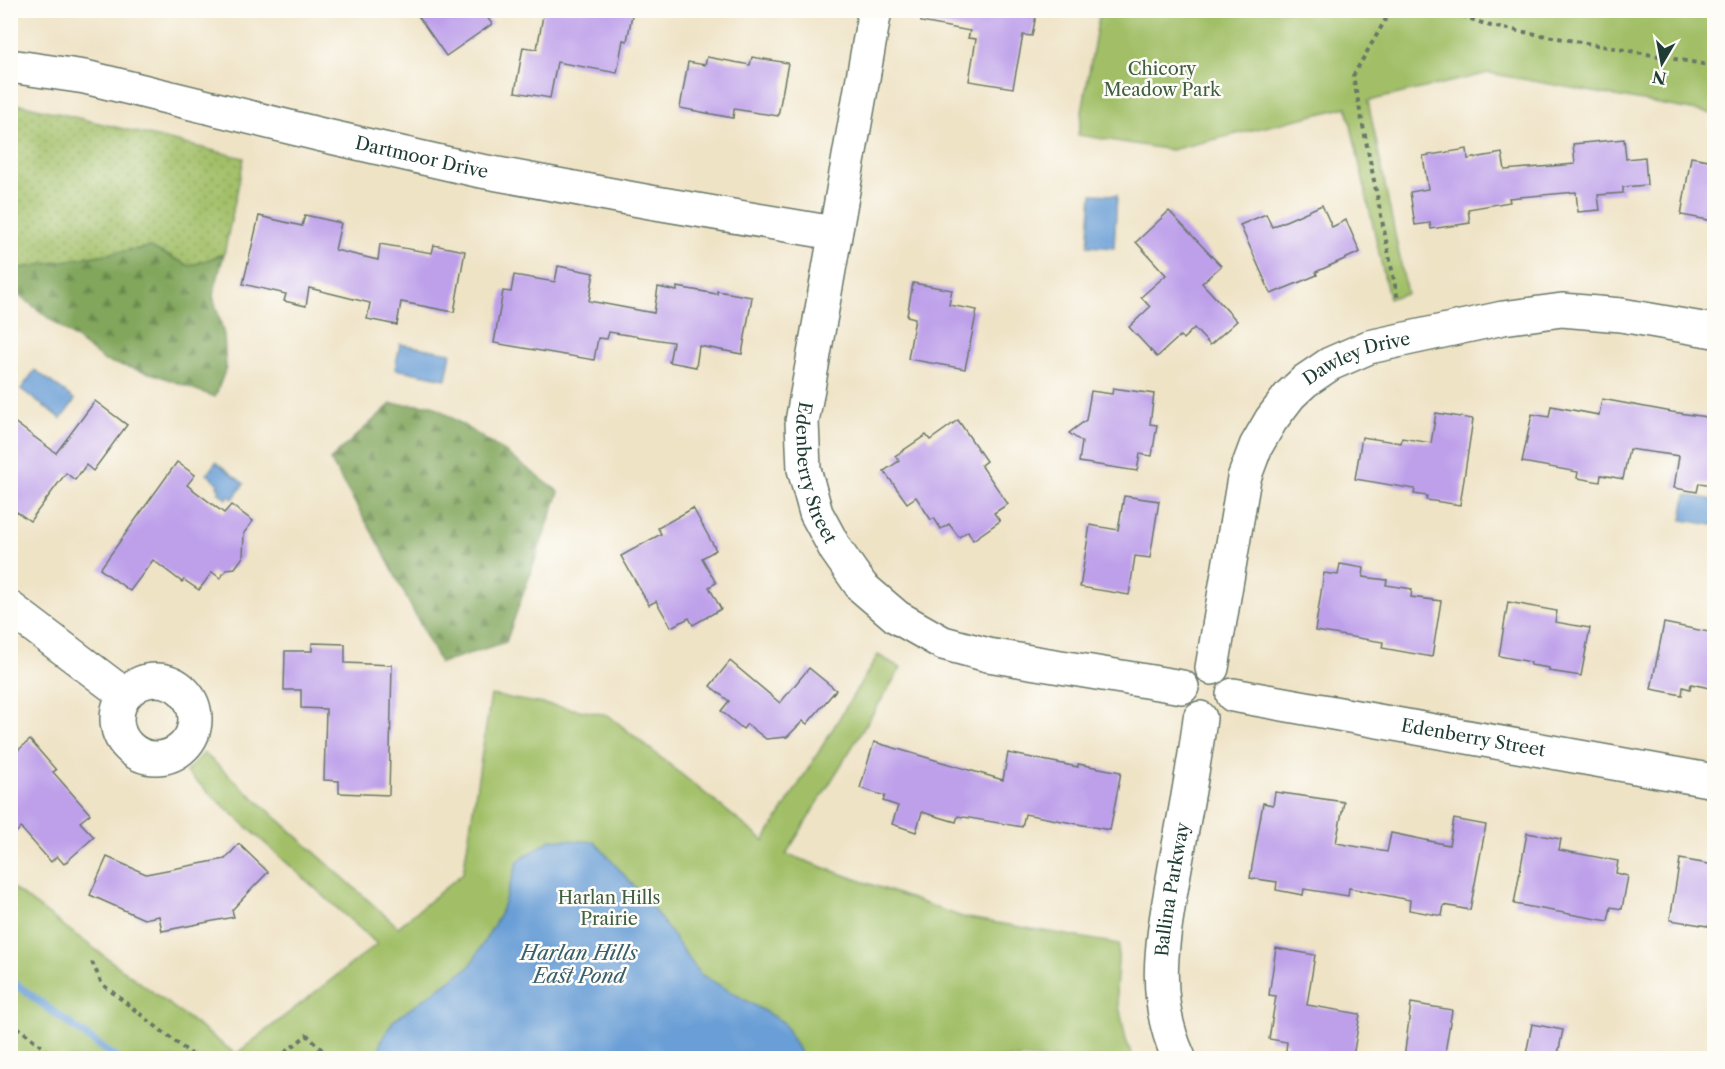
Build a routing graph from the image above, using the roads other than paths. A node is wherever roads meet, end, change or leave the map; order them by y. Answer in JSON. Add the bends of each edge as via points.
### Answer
{"nodes":[{"id":1,"x":875,"y":10,"type":"edge"},
{"id":2,"x":10,"y":66,"type":"edge"},
{"id":3,"x":834,"y":233,"type":"junction"},
{"id":4,"x":1714,"y":331,"type":"edge"},
{"id":5,"x":10,"y":608,"type":"edge"},
{"id":6,"x":1212,"y":668,"type":"junction"},
{"id":7,"x":1182,"y":687,"type":"junction"},
{"id":8,"x":125,"y":695,"type":"dead end"},
{"id":9,"x":1233,"y":695,"type":"junction"},
{"id":10,"x":1200,"y":718,"type":"junction"},
{"id":11,"x":1714,"y":781,"type":"edge"},
{"id":12,"x":1179,"y":1059,"type":"edge"}],
"edges":[{"from":1,"to":3,"type":"street","name":"Edenberry Street"},
{"from":2,"to":3,"type":"street","name":"Dartmoor Drive","via":[[85,77],[476,170]]},
{"from":3,"to":7,"type":"street","name":"Edenberry Street","via":[[802,422],[804,469],[816,513],[862,587],[897,617],[943,643],[988,655]]},
{"from":4,"to":6,"type":"street","name":"Dawley Drive","via":[[1621,315],[1562,310],[1503,318],[1369,347],[1330,364],[1290,395],[1256,446],[1244,478]]},
{"from":5,"to":8,"type":"street"},
{"from":6,"to":7,"type":"street","via":[[1197,669]]},
{"from":6,"to":9,"type":"street","via":[[1226,674]]},
{"from":7,"to":10,"type":"street","via":[[1187,709]]},
{"from":9,"to":10,"type":"street","via":[[1222,715]]},
{"from":9,"to":11,"type":"street","name":"Edenberry Street"},
{"from":10,"to":12,"type":"street","name":"Ballina Parkway","via":[[1161,953],[1161,994]]}]}
